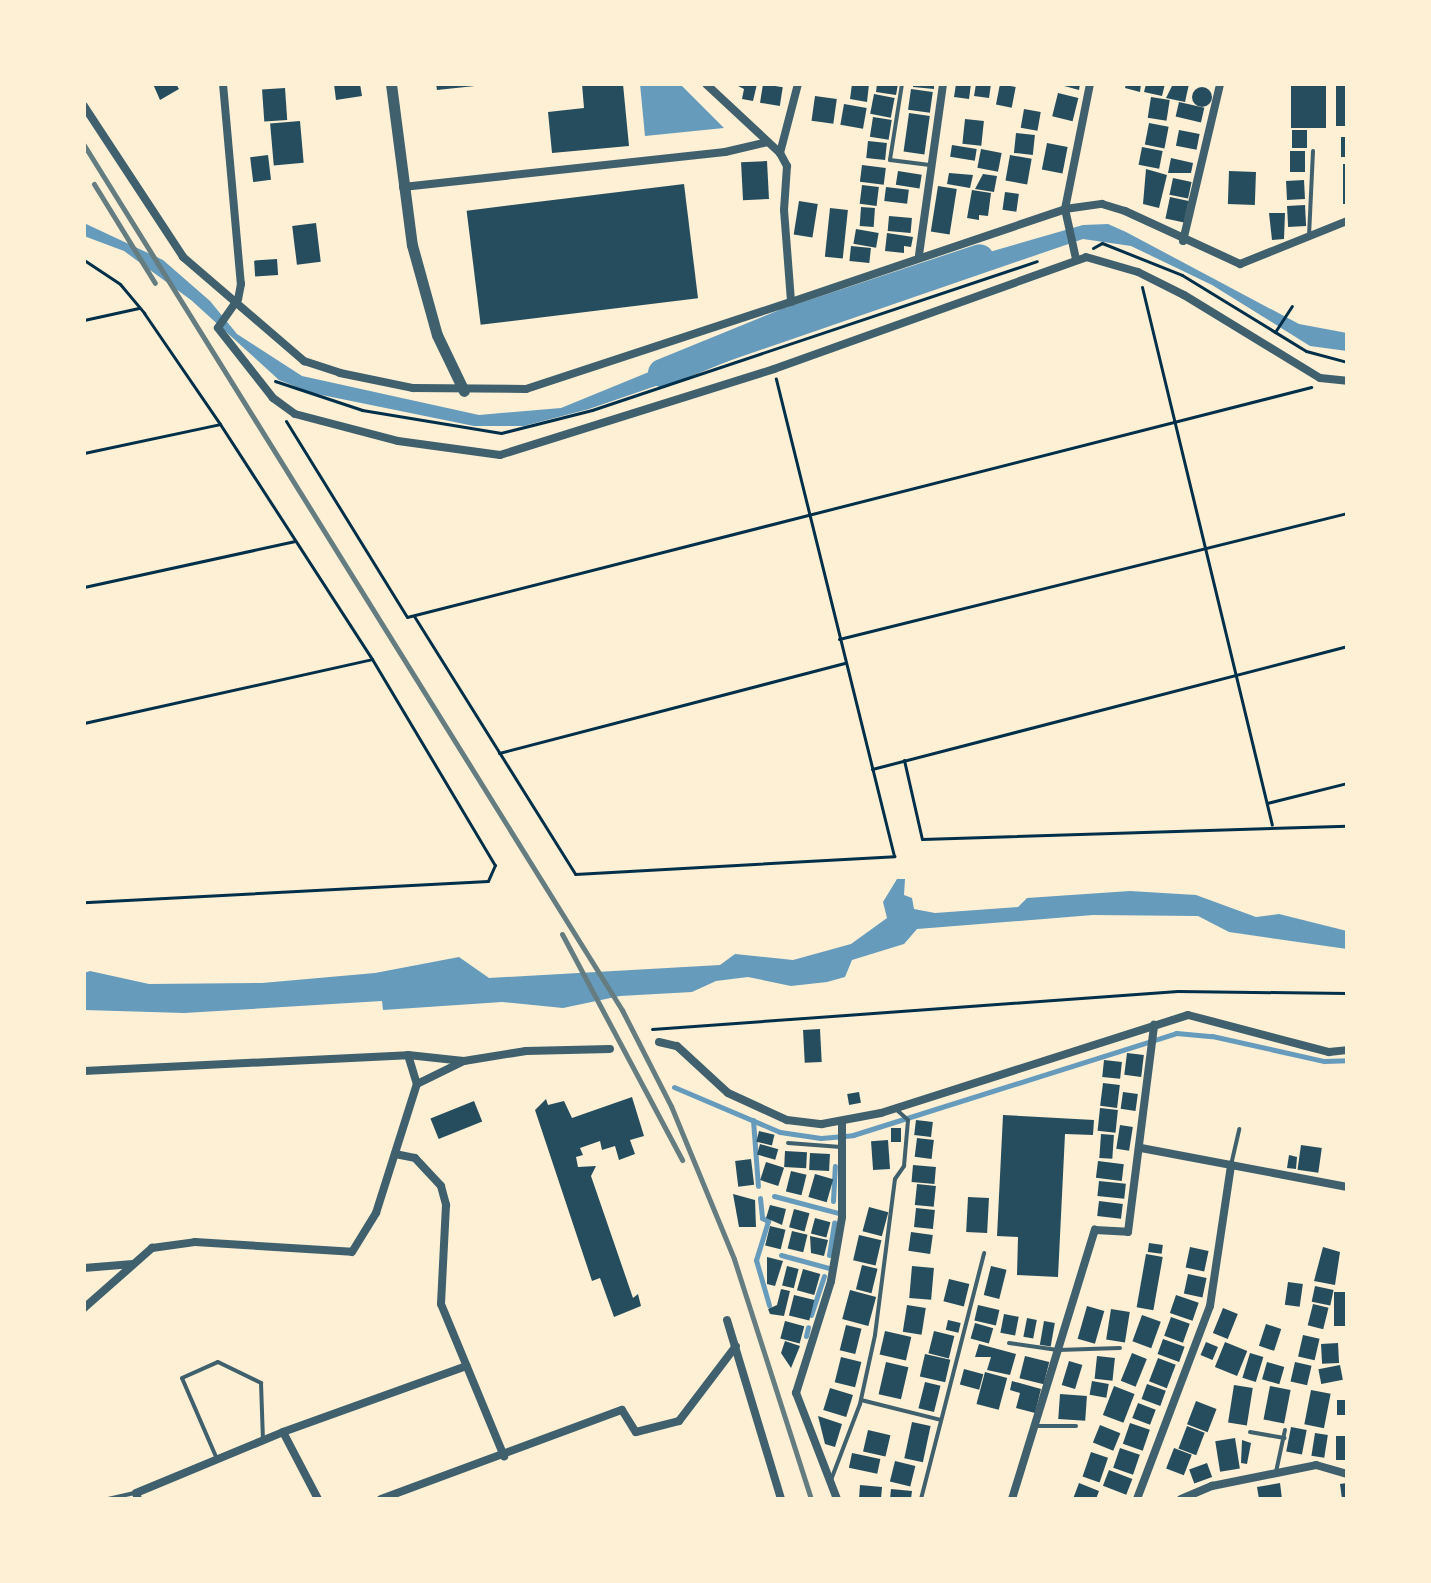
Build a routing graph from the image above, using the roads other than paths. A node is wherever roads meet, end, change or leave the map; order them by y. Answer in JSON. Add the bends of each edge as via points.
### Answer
{"nodes":[{"id":1,"x":223,"y":84,"type":"edge"},
{"id":2,"x":391,"y":84,"type":"edge"},
{"id":3,"x":706,"y":84,"type":"edge"},
{"id":4,"x":798,"y":84,"type":"edge"},
{"id":5,"x":902,"y":84,"type":"edge"},
{"id":6,"x":943,"y":84,"type":"edge"},
{"id":7,"x":1090,"y":84,"type":"edge"},
{"id":8,"x":1220,"y":84,"type":"edge"},
{"id":9,"x":84,"y":106,"type":"edge"},
{"id":10,"x":768,"y":142,"type":"junction"},
{"id":11,"x":1313,"y":151,"type":"dead end"},
{"id":12,"x":780,"y":153,"type":"junction"},
{"id":13,"x":931,"y":165,"type":"junction"},
{"id":14,"x":403,"y":187,"type":"junction"},
{"id":15,"x":1065,"y":209,"type":"junction"},
{"id":16,"x":1347,"y":221,"type":"edge"},
{"id":17,"x":1309,"y":237,"type":"junction"},
{"id":18,"x":1183,"y":241,"type":"junction"},
{"id":19,"x":919,"y":255,"type":"junction"},
{"id":20,"x":1076,"y":259,"type":"junction"},
{"id":21,"x":236,"y":302,"type":"junction"},
{"id":22,"x":791,"y":302,"type":"junction"},
{"id":23,"x":1344,"y":380,"type":"edge"},
{"id":24,"x":464,"y":391,"type":"junction"},
{"id":25,"x":1154,"y":1025,"type":"junction"},
{"id":26,"x":659,"y":1042,"type":"dead end"},
{"id":27,"x":610,"y":1049,"type":"dead end"},
{"id":28,"x":1347,"y":1050,"type":"edge"},
{"id":29,"x":408,"y":1055,"type":"junction"},
{"id":30,"x":464,"y":1061,"type":"junction"},
{"id":31,"x":84,"y":1071,"type":"edge"},
{"id":32,"x":417,"y":1084,"type":"junction"},
{"id":33,"x":895,"y":1108,"type":"junction"},
{"id":34,"x":842,"y":1123,"type":"junction"},
{"id":35,"x":1239,"y":1129,"type":"dead end"},
{"id":36,"x":788,"y":1143,"type":"dead end"},
{"id":37,"x":842,"y":1147,"type":"junction"},
{"id":38,"x":1141,"y":1148,"type":"junction"},
{"id":39,"x":395,"y":1154,"type":"junction"},
{"id":40,"x":1231,"y":1165,"type":"junction"},
{"id":41,"x":1347,"y":1187,"type":"edge"},
{"id":42,"x":984,"y":1253,"type":"dead end"},
{"id":43,"x":133,"y":1264,"type":"junction"},
{"id":44,"x":84,"y":1268,"type":"edge"},
{"id":45,"x":84,"y":1308,"type":"edge"},
{"id":46,"x":727,"y":1320,"type":"dead end"},
{"id":47,"x":1009,"y":1343,"type":"dead end"},
{"id":48,"x":736,"y":1346,"type":"junction"},
{"id":49,"x":1120,"y":1348,"type":"dead end"},
{"id":50,"x":1058,"y":1350,"type":"junction"},
{"id":51,"x":466,"y":1366,"type":"junction"},
{"id":52,"x":861,"y":1400,"type":"junction"},
{"id":53,"x":941,"y":1420,"type":"junction"},
{"id":54,"x":1034,"y":1426,"type":"junction"},
{"id":55,"x":1076,"y":1426,"type":"dead end"},
{"id":56,"x":1285,"y":1430,"type":"dead end"},
{"id":57,"x":283,"y":1432,"type":"junction"},
{"id":58,"x":1250,"y":1432,"type":"dead end"},
{"id":59,"x":1284,"y":1438,"type":"junction"},
{"id":60,"x":263,"y":1440,"type":"junction"},
{"id":61,"x":504,"y":1456,"type":"junction"},
{"id":62,"x":217,"y":1459,"type":"junction"},
{"id":63,"x":1276,"y":1472,"type":"junction"},
{"id":64,"x":1347,"y":1474,"type":"edge"},
{"id":65,"x":830,"y":1482,"type":"junction"},
{"id":66,"x":137,"y":1496,"type":"edge"},
{"id":67,"x":108,"y":1499,"type":"edge"},
{"id":68,"x":318,"y":1499,"type":"edge"},
{"id":69,"x":381,"y":1499,"type":"edge"},
{"id":70,"x":781,"y":1499,"type":"edge"},
{"id":71,"x":837,"y":1499,"type":"edge"},
{"id":72,"x":921,"y":1499,"type":"edge"},
{"id":73,"x":1012,"y":1499,"type":"edge"},
{"id":74,"x":1137,"y":1499,"type":"edge"},
{"id":75,"x":1181,"y":1499,"type":"edge"}],
"edges":[{"from":1,"to":21,"type":"street","via":[[235,197]]},
{"from":2,"to":14,"type":"street"},
{"from":3,"to":10,"type":"street"},
{"from":4,"to":12,"type":"street"},
{"from":5,"to":13,"type":"lane","via":[[890,160]]},
{"from":6,"to":13,"type":"street"},
{"from":7,"to":15,"type":"street"},
{"from":8,"to":18,"type":"street"},
{"from":9,"to":21,"type":"street","via":[[171,243]]},
{"from":10,"to":12,"type":"street"},
{"from":10,"to":14,"type":"street","via":[[725,152]]},
{"from":11,"to":17,"type":"lane"},
{"from":12,"to":22,"type":"street","via":[[787,166]]},
{"from":13,"to":19,"type":"street"},
{"from":14,"to":24,"type":"street","via":[[428,306]]},
{"from":15,"to":18,"type":"street","via":[[1102,204]]},
{"from":15,"to":19,"type":"street"},
{"from":15,"to":20,"type":"street"},
{"from":16,"to":17,"type":"street"},
{"from":17,"to":18,"type":"street","via":[[1240,264]]},
{"from":19,"to":22,"type":"street"},
{"from":20,"to":21,"type":"street","via":[[774,369],[500,455],[398,441],[281,406],[218,328]]},
{"from":20,"to":23,"type":"street","via":[[1086,257],[1138,272],[1320,378]]},
{"from":21,"to":24,"type":"street","via":[[304,361],[378,383]]},
{"from":22,"to":24,"type":"street","via":[[526,389]]},
{"from":25,"to":28,"type":"street","via":[[1188,1015],[1329,1052]]},
{"from":25,"to":33,"type":"street"},
{"from":25,"to":38,"type":"street"},
{"from":26,"to":34,"type":"street","via":[[677,1046],[728,1093],[787,1120]]},
{"from":27,"to":30,"type":"street","via":[[526,1051]]},
{"from":29,"to":30,"type":"street"},
{"from":29,"to":31,"type":"street"},
{"from":29,"to":32,"type":"street"},
{"from":30,"to":32,"type":"street"},
{"from":32,"to":39,"type":"street"},
{"from":33,"to":34,"type":"street"},
{"from":33,"to":52,"type":"lane","via":[[908,1120],[904,1166],[896,1173]]},
{"from":34,"to":37,"type":"street"},
{"from":35,"to":40,"type":"lane"},
{"from":36,"to":37,"type":"lane"},
{"from":37,"to":65,"type":"street","via":[[842,1217],[833,1269],[796,1393]]},
{"from":38,"to":40,"type":"street"},
{"from":38,"to":50,"type":"street","via":[[1128,1232],[1095,1230]]},
{"from":39,"to":43,"type":"street","via":[[371,1225],[352,1252],[195,1242],[152,1248]]},
{"from":39,"to":51,"type":"street","via":[[415,1158],[441,1186],[446,1205],[441,1304]]},
{"from":40,"to":41,"type":"street"},
{"from":40,"to":74,"type":"street","via":[[1210,1306]]},
{"from":42,"to":53,"type":"lane"},
{"from":43,"to":44,"type":"street"},
{"from":43,"to":45,"type":"street"},
{"from":46,"to":48,"type":"street"},
{"from":47,"to":50,"type":"lane"},
{"from":48,"to":61,"type":"street","via":[[679,1421],[636,1432],[622,1410]]},
{"from":48,"to":70,"type":"street"},
{"from":49,"to":50,"type":"lane"},
{"from":50,"to":54,"type":"street"},
{"from":51,"to":57,"type":"street"},
{"from":51,"to":61,"type":"street"},
{"from":52,"to":53,"type":"lane"},
{"from":52,"to":65,"type":"lane"},
{"from":53,"to":72,"type":"lane"},
{"from":54,"to":55,"type":"lane"},
{"from":54,"to":73,"type":"street"},
{"from":56,"to":59,"type":"lane"},
{"from":57,"to":60,"type":"street"},
{"from":57,"to":68,"type":"street"},
{"from":58,"to":59,"type":"lane"},
{"from":59,"to":63,"type":"lane"},
{"from":60,"to":62,"type":"street"},
{"from":60,"to":62,"type":"lane","via":[[261,1383],[218,1362],[182,1378]]},
{"from":61,"to":69,"type":"street"},
{"from":62,"to":66,"type":"street"},
{"from":63,"to":64,"type":"street","via":[[1316,1465]]},
{"from":63,"to":75,"type":"street"},
{"from":65,"to":71,"type":"street"},
{"from":66,"to":67,"type":"lane"}]}
